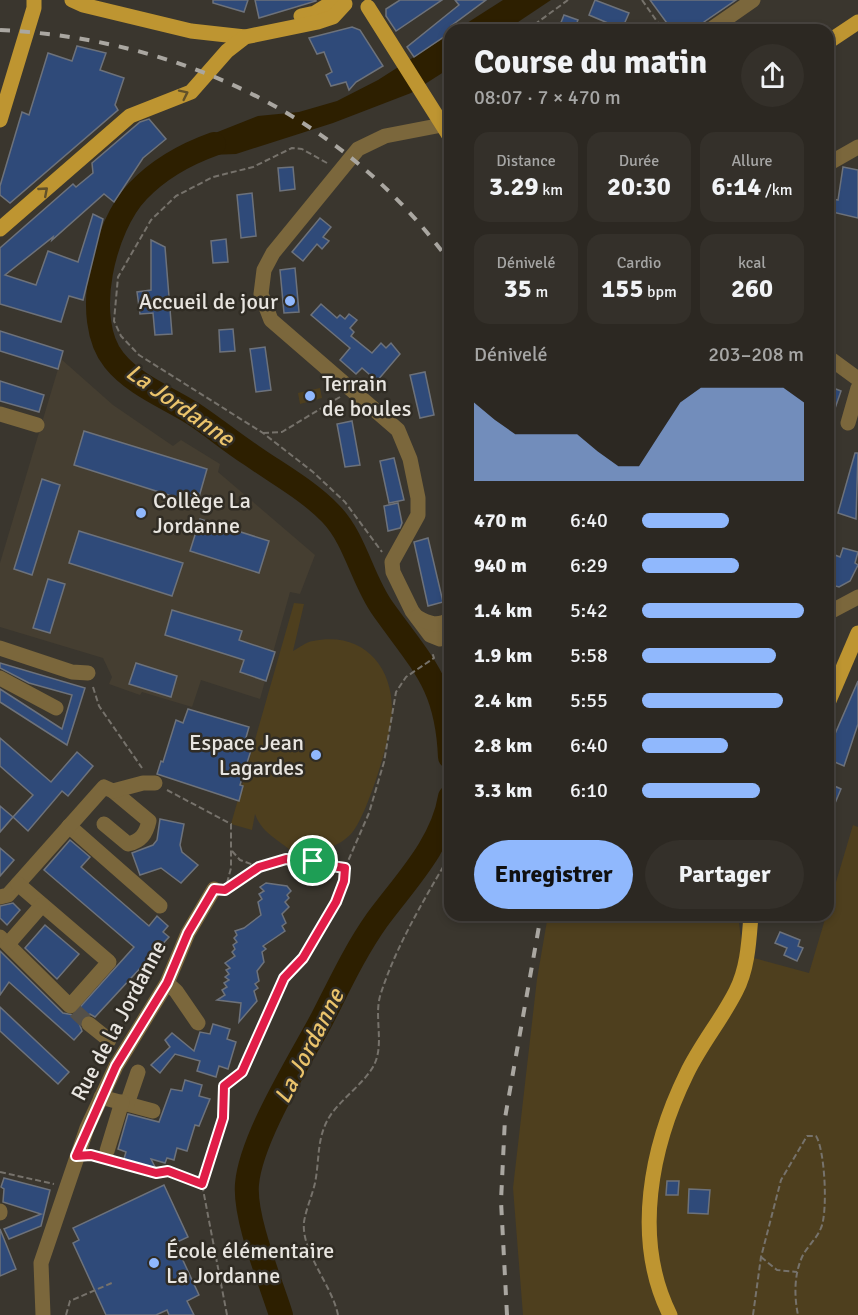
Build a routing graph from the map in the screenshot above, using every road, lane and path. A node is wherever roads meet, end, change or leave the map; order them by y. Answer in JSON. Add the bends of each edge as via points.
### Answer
{"nodes":[{"id":1,"x":34,"y":0,"type":"edge"},
{"id":2,"x":72,"y":0,"type":"edge"},
{"id":3,"x":90,"y":0,"type":"edge"},
{"id":4,"x":568,"y":0,"type":"edge"},
{"id":5,"x":642,"y":0,"type":"edge"},
{"id":6,"x":753,"y":0,"type":"edge"},
{"id":7,"x":341,"y":1,"type":"edge"},
{"id":8,"x":372,"y":4,"type":"edge"},
{"id":9,"x":106,"y":9,"type":"junction"},
{"id":10,"x":858,"y":22,"type":"edge"},
{"id":11,"x":535,"y":24,"type":"edge"},
{"id":12,"x":659,"y":24,"type":"edge"},
{"id":13,"x":719,"y":24,"type":"edge"},
{"id":14,"x":203,"y":31,"type":"junction"},
{"id":15,"x":245,"y":37,"type":"junction"},
{"id":16,"x":834,"y":38,"type":"edge"},
{"id":17,"x":0,"y":120,"type":"edge"},
{"id":18,"x":444,"y":128,"type":"edge"},
{"id":19,"x":444,"y":131,"type":"edge"},
{"id":20,"x":858,"y":147,"type":"edge"},
{"id":21,"x":834,"y":161,"type":"edge"},
{"id":22,"x":340,"y":171,"type":"junction"},
{"id":23,"x":0,"y":229,"type":"edge"},
{"id":24,"x":834,"y":361,"type":"edge"},
{"id":25,"x":858,"y":379,"type":"edge"},
{"id":26,"x":349,"y":386,"type":"junction"},
{"id":27,"x":858,"y":387,"type":"edge"},
{"id":28,"x":0,"y":414,"type":"edge"},
{"id":29,"x":848,"y":423,"type":"dead end"},
{"id":30,"x":37,"y":425,"type":"dead end"},
{"id":31,"x":263,"y":433,"type":"junction"},
{"id":32,"x":392,"y":562,"type":"junction"},
{"id":33,"x":858,"y":597,"type":"edge"},
{"id":34,"x":834,"y":610,"type":"edge"},
{"id":35,"x":417,"y":617,"type":"junction"},
{"id":36,"x":444,"y":622,"type":"edge"},
{"id":37,"x":858,"y":633,"type":"edge"},
{"id":38,"x":444,"y":635,"type":"edge"},
{"id":39,"x":429,"y":646,"type":"dead end"},
{"id":40,"x":0,"y":648,"type":"edge"},
{"id":41,"x":88,"y":673,"type":"dead end"},
{"id":42,"x":0,"y":678,"type":"edge"},
{"id":43,"x":834,"y":689,"type":"edge"},
{"id":44,"x":56,"y":708,"type":"dead end"},
{"id":45,"x":155,"y":783,"type":"dead end"},
{"id":46,"x":112,"y":791,"type":"junction"},
{"id":47,"x":104,"y":824,"type":"dead end"},
{"id":48,"x":69,"y":826,"type":"junction"},
{"id":49,"x":230,"y":849,"type":"dead end"},
{"id":50,"x":444,"y":865,"type":"edge"},
{"id":51,"x":259,"y":867,"type":"junction"},
{"id":52,"x":345,"y":868,"type":"junction"},
{"id":53,"x":18,"y":884,"type":"junction"},
{"id":54,"x":214,"y":889,"type":"joint"},
{"id":55,"x":0,"y":897,"type":"edge"},
{"id":56,"x":42,"y":905,"type":"junction"},
{"id":57,"x":160,"y":906,"type":"dead end"},
{"id":58,"x":751,"y":921,"type":"edge"},
{"id":59,"x":4,"y":941,"type":"edge"},
{"id":60,"x":167,"y":983,"type":"junction"},
{"id":61,"x":198,"y":1023,"type":"dead end"},
{"id":62,"x":89,"y":1024,"type":"tunnel mouth"},
{"id":63,"x":109,"y":1040,"type":"dead end"},
{"id":64,"x":138,"y":1072,"type":"dead end"},
{"id":65,"x":101,"y":1097,"type":"junction"},
{"id":66,"x":124,"y":1103,"type":"junction"},
{"id":67,"x":153,"y":1111,"type":"dead end"},
{"id":68,"x":110,"y":1156,"type":"joint"},
{"id":69,"x":0,"y":1172,"type":"edge"},
{"id":70,"x":202,"y":1184,"type":"junction"},
{"id":71,"x":65,"y":1188,"type":"junction"},
{"id":72,"x":761,"y":1257,"type":"junction"},
{"id":73,"x":797,"y":1272,"type":"junction"},
{"id":74,"x":114,"y":1282,"type":"dead end"},
{"id":75,"x":43,"y":1315,"type":"edge"},
{"id":76,"x":66,"y":1315,"type":"edge"},
{"id":77,"x":227,"y":1315,"type":"edge"},
{"id":78,"x":338,"y":1315,"type":"edge"},
{"id":79,"x":670,"y":1315,"type":"edge"},
{"id":80,"x":753,"y":1315,"type":"edge"},
{"id":81,"x":798,"y":1315,"type":"edge"}],
"edges":[{"from":1,"to":17,"type":"main road"},
{"from":2,"to":9,"type":"main road"},
{"from":3,"to":9,"type":"main road"},
{"from":4,"to":11,"type":"path"},
{"from":5,"to":12,"type":"path"},
{"from":6,"to":13,"type":"street"},
{"from":7,"to":8,"type":"main road","via":[[359,10]]},
{"from":7,"to":14,"type":"main road","via":[[315,13],[249,28]]},
{"from":7,"to":15,"type":"main road","via":[[333,17]]},
{"from":8,"to":18,"type":"main road"},
{"from":9,"to":14,"type":"main road"},
{"from":10,"to":16,"type":"main road"},
{"from":14,"to":15,"type":"main road"},
{"from":23,"to":15,"type":"main road","one_way":true,"via":[[130,116],[191,93],[227,51]]},
{"from":19,"to":22,"type":"street","via":[[370,141]]},
{"from":20,"to":21,"type":"street"},
{"from":22,"to":26,"type":"street","via":[[273,254],[264,270],[261,294],[271,320]]},
{"from":22,"to":31,"type":"path","via":[[302,148],[292,148],[253,167],[213,177],[176,196],[151,219],[118,277],[114,321],[139,355]]},
{"from":24,"to":25,"type":"street"},
{"from":26,"to":31,"type":"path","via":[[340,397],[302,422],[282,432]]},
{"from":26,"to":32,"type":"street","via":[[398,430],[410,459],[418,515]]},
{"from":27,"to":29,"type":"street"},
{"from":28,"to":30,"type":"street"},
{"from":31,"to":32,"type":"path","via":[[345,502]]},
{"from":32,"to":35,"type":"street","via":[[400,591]]},
{"from":33,"to":34,"type":"street"},
{"from":35,"to":36,"type":"street","via":[[430,624]]},
{"from":35,"to":38,"type":"street","via":[[430,635],[440,639]]},
{"from":37,"to":43,"type":"main road"},
{"from":39,"to":52,"type":"path","via":[[434,658],[406,677],[396,692],[384,762],[369,813]]},
{"from":40,"to":41,"type":"street","via":[[72,672]]},
{"from":42,"to":44,"type":"street"},
{"from":45,"to":46,"type":"street"},
{"from":46,"to":47,"type":"street","via":[[149,821],[147,831],[138,841],[128,844]]},
{"from":46,"to":48,"type":"street","via":[[104,787]]},
{"from":48,"to":53,"type":"street"},
{"from":48,"to":57,"type":"street"},
{"from":49,"to":51,"type":"path","via":[[240,860]]},
{"from":50,"to":78,"type":"path","via":[[411,922],[381,993],[376,1012],[379,1038],[374,1065],[331,1114],[319,1138],[315,1182],[304,1223],[308,1248]]},
{"from":51,"to":52,"type":"path","via":[[286,859]]},
{"from":51,"to":54,"type":"path","via":[[225,890]]},
{"from":52,"to":70,"type":"path","via":[[336,902],[303,958],[284,978],[242,1072],[224,1086],[223,1118]]},
{"from":53,"to":55,"type":"street","via":[[8,895]]},
{"from":53,"to":56,"type":"street"},
{"from":54,"to":60,"type":"street","name":"Rue de la Jordanne","via":[[188,933]]},
{"from":56,"to":59,"type":"street"},
{"from":56,"to":59,"type":"street","via":[[109,962],[73,1009]]},
{"from":58,"to":79,"type":"main road","via":[[737,989],[687,1072],[663,1130],[651,1181],[649,1233],[660,1296]]},
{"from":60,"to":61,"type":"street"},
{"from":60,"to":65,"type":"street","name":"Rue de la Jordanne"},
{"from":62,"to":63,"type":"street"},
{"from":64,"to":66,"type":"street"},
{"from":65,"to":66,"type":"street"},
{"from":65,"to":71,"type":"street","name":"Rue de la Jordanne"},
{"from":66,"to":67,"type":"street"},
{"from":66,"to":68,"type":"street"},
{"from":68,"to":70,"type":"path"},
{"from":69,"to":71,"type":"path"},
{"from":70,"to":77,"type":"path"},
{"from":71,"to":75,"type":"street","name":"Rue de la Jordanne","via":[[41,1263]]},
{"from":72,"to":73,"type":"path","via":[[777,1270]]},
{"from":72,"to":73,"type":"path","via":[[781,1180],[807,1136],[816,1136],[822,1157],[822,1227],[803,1255]]},
{"from":72,"to":80,"type":"path"},
{"from":73,"to":81,"type":"path"},
{"from":74,"to":76,"type":"path","via":[[70,1301]]}]}
